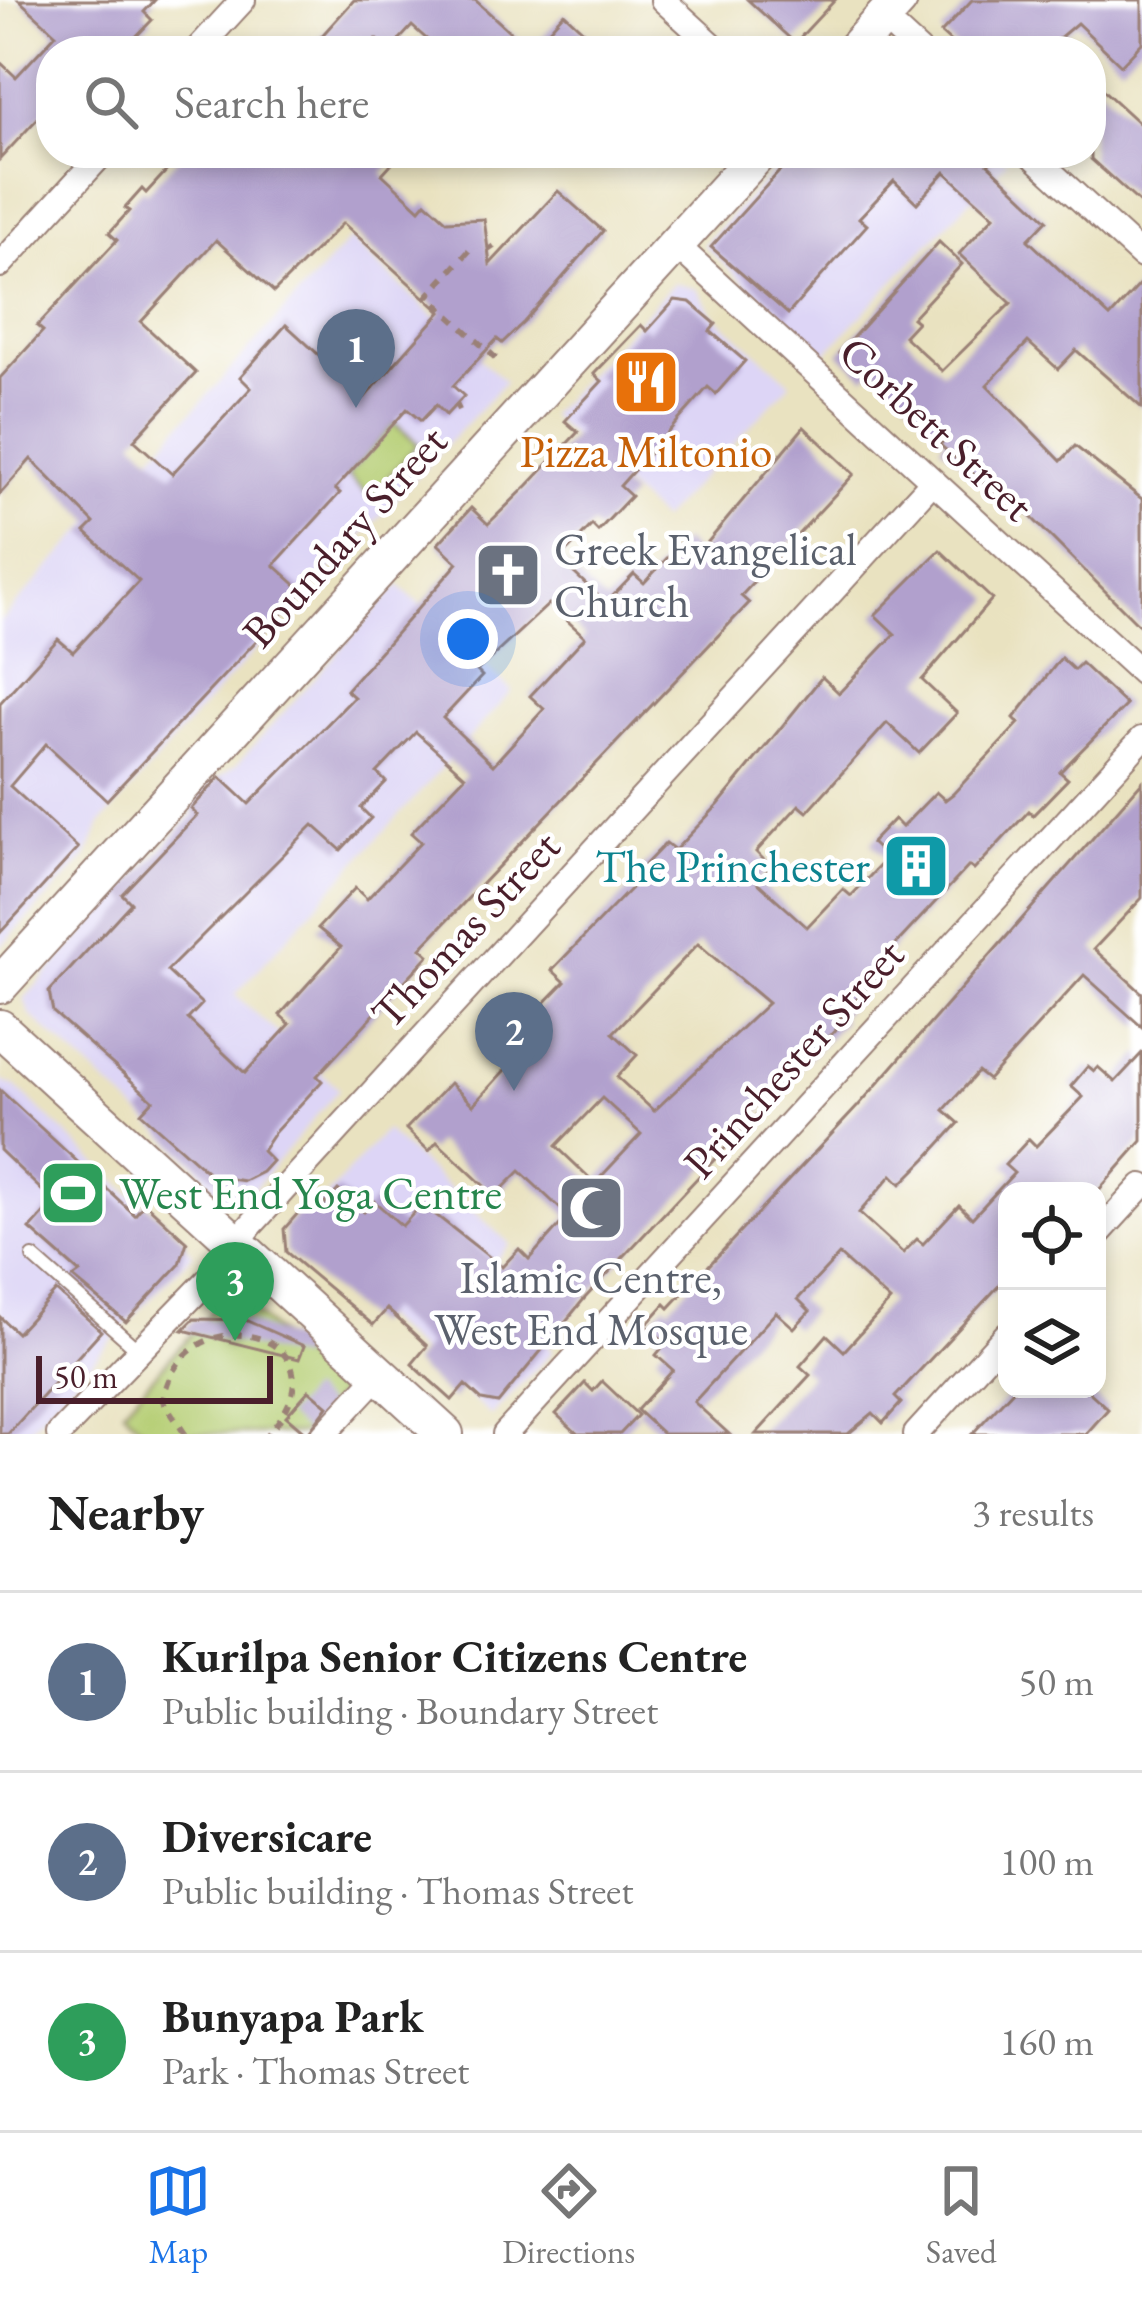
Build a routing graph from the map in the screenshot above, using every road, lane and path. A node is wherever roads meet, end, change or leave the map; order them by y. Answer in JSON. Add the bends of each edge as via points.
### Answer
{"nodes":[{"id":1,"x":243,"y":0,"type":"edge"},
{"id":2,"x":663,"y":0,"type":"edge"},
{"id":3,"x":891,"y":9,"type":"edge"},
{"id":4,"x":210,"y":36,"type":"edge"},
{"id":5,"x":703,"y":36,"type":"edge"},
{"id":6,"x":867,"y":36,"type":"edge"},
{"id":7,"x":909,"y":36,"type":"edge"},
{"id":8,"x":89,"y":168,"type":"edge"},
{"id":9,"x":745,"y":168,"type":"edge"},
{"id":10,"x":1046,"y":168,"type":"edge"},
{"id":11,"x":675,"y":244,"type":"junction"},
{"id":12,"x":469,"y":251,"type":"dead end"},
{"id":13,"x":1142,"y":256,"type":"edge"},
{"id":14,"x":0,"y":265,"type":"edge"},
{"id":15,"x":501,"y":363,"type":"dead end"},
{"id":16,"x":933,"y":481,"type":"junction"},
{"id":17,"x":1142,"y":673,"type":"edge"},
{"id":18,"x":1142,"y":739,"type":"edge"},
{"id":19,"x":0,"y":985,"type":"edge"},
{"id":20,"x":0,"y":1028,"type":"edge"},
{"id":21,"x":1142,"y":1186,"type":"edge"},
{"id":22,"x":1106,"y":1225,"type":"edge"},
{"id":23,"x":236,"y":1244,"type":"junction"},
{"id":24,"x":32,"y":1257,"type":"dead end"},
{"id":25,"x":998,"y":1344,"type":"edge"},
{"id":26,"x":136,"y":1349,"type":"junction"},
{"id":27,"x":379,"y":1375,"type":"junction"},
{"id":28,"x":59,"y":1434,"type":"edge"},
{"id":29,"x":185,"y":1434,"type":"edge"},
{"id":30,"x":268,"y":1434,"type":"edge"},
{"id":31,"x":323,"y":1434,"type":"edge"},
{"id":32,"x":445,"y":1434,"type":"edge"},
{"id":33,"x":506,"y":1434,"type":"edge"},
{"id":34,"x":916,"y":1434,"type":"edge"}],
"edges":[{"from":1,"to":4,"type":"street"},
{"from":2,"to":5,"type":"street"},
{"from":3,"to":6,"type":"street"},
{"from":3,"to":7,"type":"street"},
{"from":8,"to":14,"type":"street"},
{"from":9,"to":11,"type":"street","name":"Boundary Street"},
{"from":10,"to":13,"type":"street"},
{"from":11,"to":16,"type":"street","name":"Corbett Street"},
{"from":11,"to":19,"type":"street","name":"Boundary Street"},
{"from":12,"to":15,"type":"path","via":[[428,296]]},
{"from":16,"to":17,"type":"street","name":"Corbett Street"},
{"from":16,"to":23,"type":"street","name":"Thomas Street"},
{"from":18,"to":33,"type":"street","name":"Princhester Street"},
{"from":20,"to":23,"type":"street"},
{"from":21,"to":22,"type":"street"},
{"from":23,"to":26,"type":"street","name":"Thomas Street"},
{"from":23,"to":27,"type":"street"},
{"from":24,"to":26,"type":"lane"},
{"from":25,"to":34,"type":"street"},
{"from":26,"to":28,"type":"street","name":"Thomas Street"},
{"from":27,"to":31,"type":"street"},
{"from":27,"to":32,"type":"street"},
{"from":29,"to":30,"type":"path","via":[[163,1401],[166,1382],[192,1352],[230,1332],[258,1335],[291,1366],[296,1384],[287,1411]]}]}
